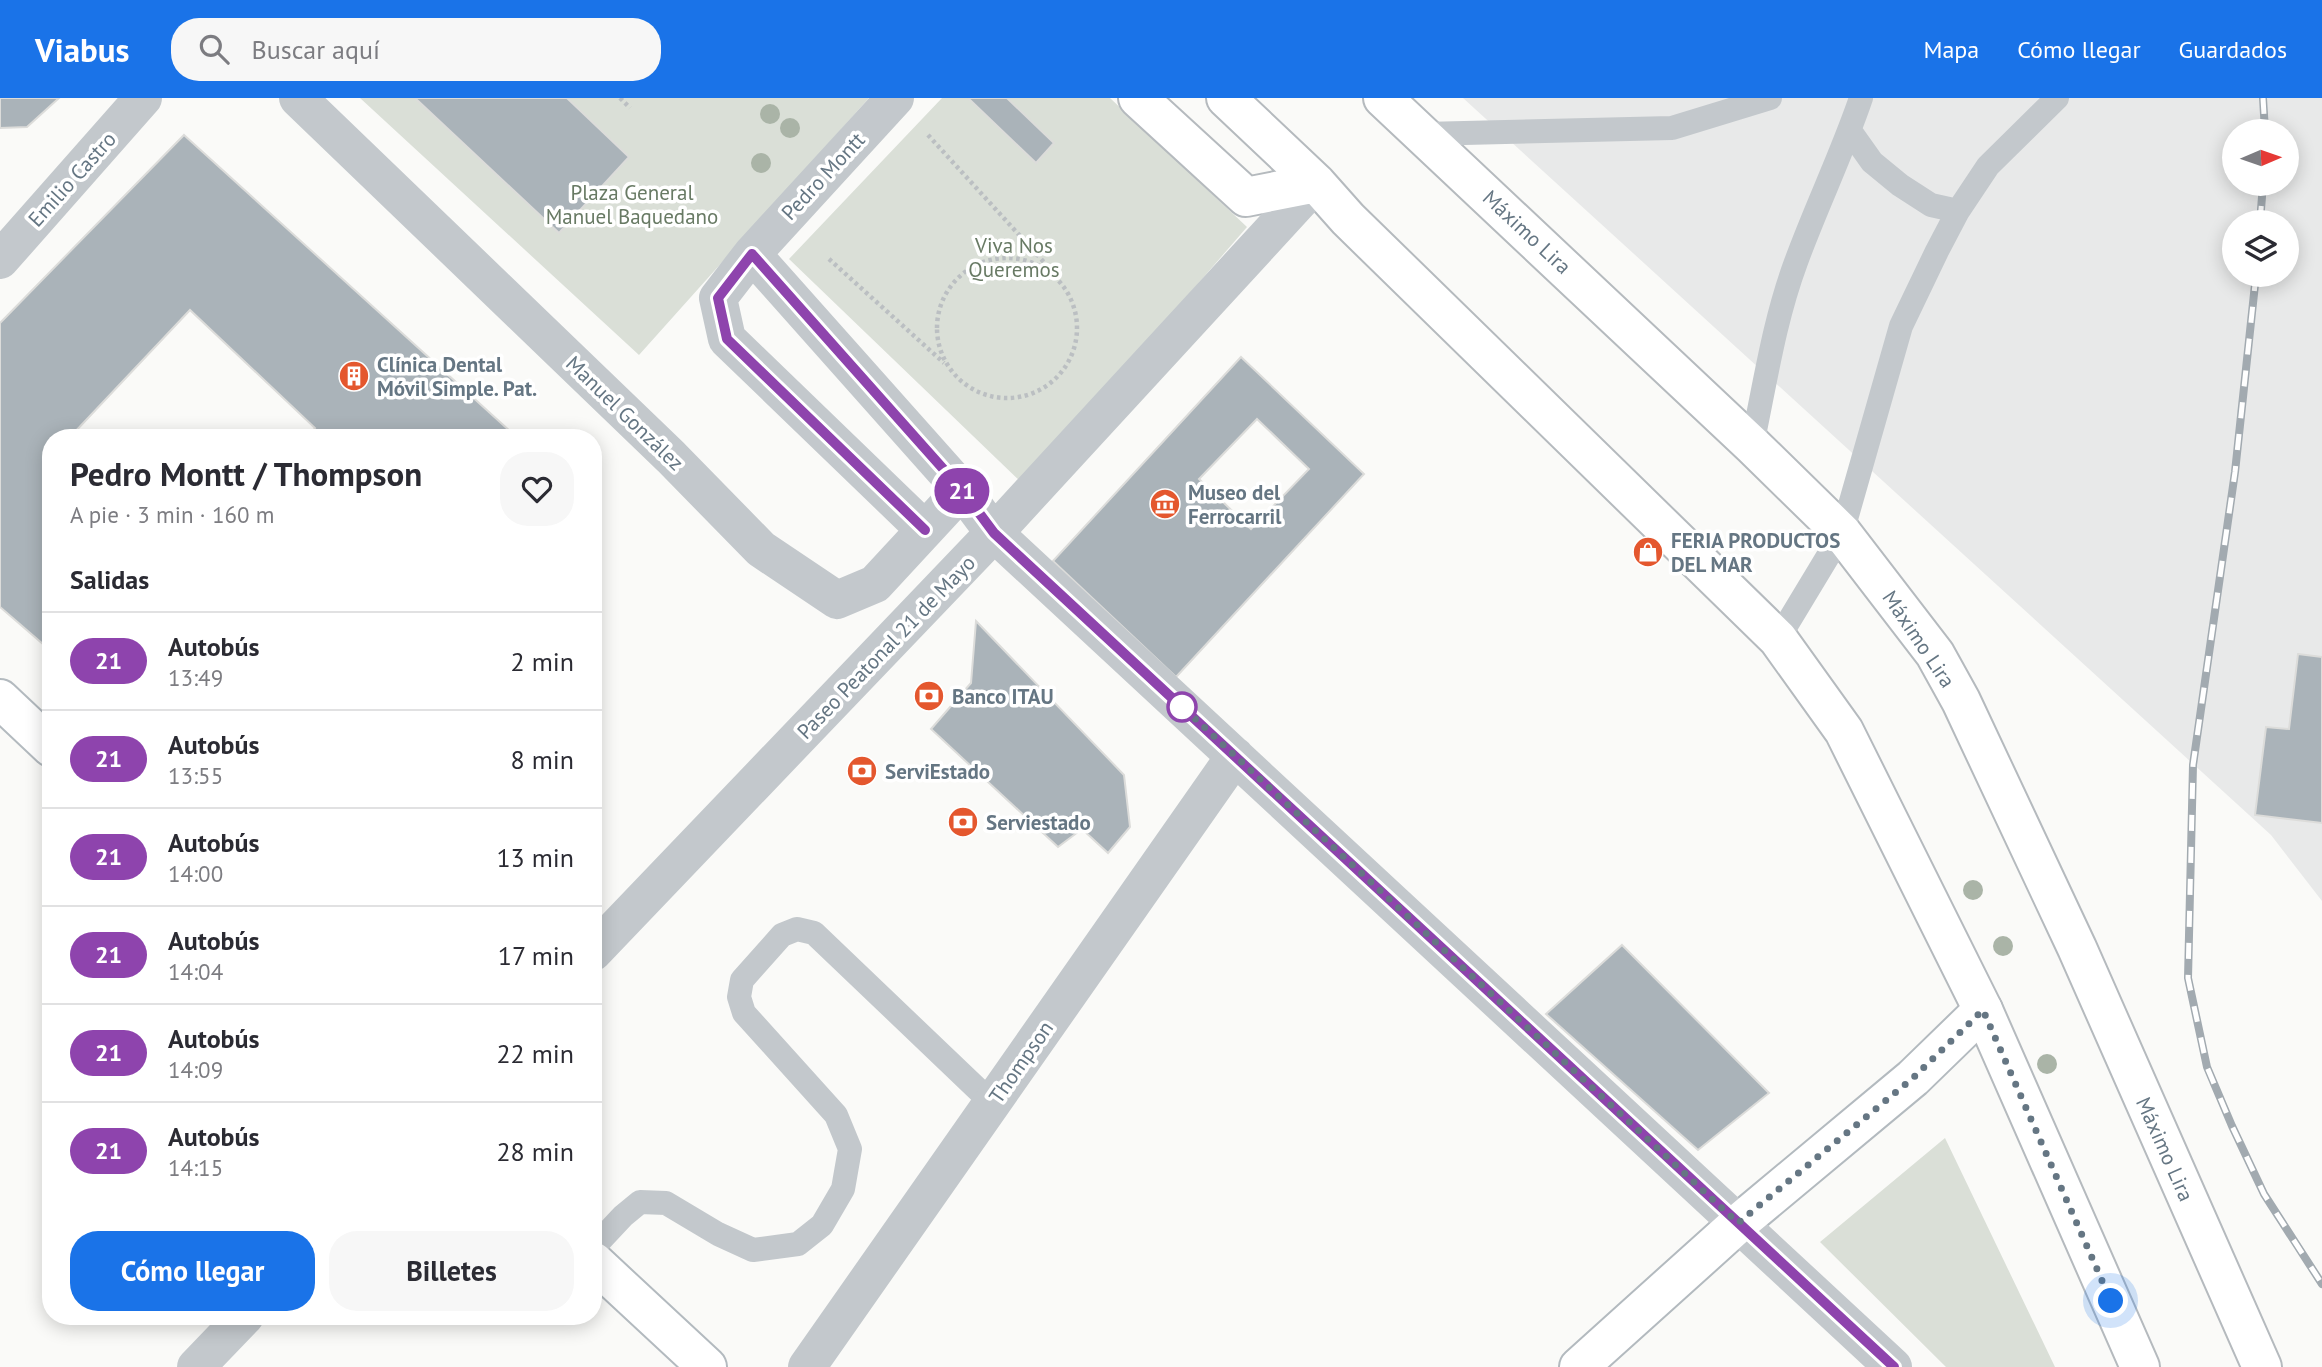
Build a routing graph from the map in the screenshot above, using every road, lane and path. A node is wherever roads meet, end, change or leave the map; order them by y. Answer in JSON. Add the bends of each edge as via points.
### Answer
{"nodes":[{"id":1,"x":144,"y":98,"type":"edge"},
{"id":2,"x":298,"y":98,"type":"edge"},
{"id":3,"x":620,"y":98,"type":"edge"},
{"id":4,"x":895,"y":98,"type":"edge"},
{"id":5,"x":1138,"y":98,"type":"edge"},
{"id":6,"x":1226,"y":98,"type":"edge"},
{"id":7,"x":1383,"y":98,"type":"edge"},
{"id":8,"x":1770,"y":98,"type":"edge"},
{"id":9,"x":1861,"y":98,"type":"edge"},
{"id":10,"x":2057,"y":98,"type":"edge"},
{"id":11,"x":630,"y":108,"type":"dead end"},
{"id":12,"x":1850,"y":131,"type":"junction"},
{"id":13,"x":1423,"y":134,"type":"junction"},
{"id":14,"x":1317,"y":183,"type":"junction"},
{"id":15,"x":1958,"y":211,"type":"junction"},
{"id":16,"x":784,"y":219,"type":"junction"},
{"id":17,"x":752,"y":254,"type":"junction"},
{"id":18,"x":0,"y":260,"type":"edge"},
{"id":19,"x":1057,"y":277,"type":"junction"},
{"id":20,"x":948,"y":367,"type":"junction"},
{"id":21,"x":1752,"y":445,"type":"junction"},
{"id":22,"x":962,"y":490,"type":"junction"},
{"id":23,"x":925,"y":530,"type":"junction"},
{"id":24,"x":994,"y":533,"type":"junction"},
{"id":25,"x":1842,"y":533,"type":"junction"},
{"id":26,"x":1778,"y":639,"type":"junction"},
{"id":27,"x":0,"y":699,"type":"edge"},
{"id":28,"x":42,"y":739,"type":"edge"},
{"id":29,"x":1235,"y":756,"type":"junction"},
{"id":30,"x":602,"y":943,"type":"edge"},
{"id":31,"x":1983,"y":1010,"type":"junction"},
{"id":32,"x":992,"y":1103,"type":"junction"},
{"id":33,"x":1738,"y":1223,"type":"junction"},
{"id":34,"x":602,"y":1238,"type":"edge"},
{"id":35,"x":602,"y":1269,"type":"edge"},
{"id":36,"x":236,"y":1325,"type":"edge"},
{"id":37,"x":196,"y":1367,"type":"edge"},
{"id":38,"x":707,"y":1367,"type":"edge"},
{"id":39,"x":807,"y":1367,"type":"edge"},
{"id":40,"x":1579,"y":1367,"type":"edge"},
{"id":41,"x":1894,"y":1367,"type":"edge"},
{"id":42,"x":2140,"y":1367,"type":"edge"},
{"id":43,"x":2262,"y":1367,"type":"edge"}],
"edges":[{"from":1,"to":18,"type":"street","name":"Emilio Castro"},
{"from":2,"to":23,"type":"street","name":"Manuel González","via":[[761,549],[837,600],[875,584]]},
{"from":3,"to":11,"type":"path"},
{"from":4,"to":16,"type":"street","name":"Pedro Montt"},
{"from":4,"to":19,"type":"path"},
{"from":5,"to":14,"type":"main road","via":[[1246,197]]},
{"from":6,"to":14,"type":"main road"},
{"from":7,"to":13,"type":"main road","name":"Máximo Lira"},
{"from":8,"to":13,"type":"lane","via":[[1672,128]]},
{"from":9,"to":12,"type":"lane"},
{"from":10,"to":15,"type":"lane","via":[[1989,166]]},
{"from":12,"to":15,"type":"lane","via":[[1872,162],[1900,186],[1931,205]]},
{"from":12,"to":21,"type":"lane","via":[[1795,264]]},
{"from":13,"to":21,"type":"main road","name":"Máximo Lira"},
{"from":14,"to":24,"type":"street","name":"Paseo Peatonal 21 de Mayo"},
{"from":14,"to":26,"type":"main road","via":[[1348,219]]},
{"from":15,"to":25,"type":"lane","via":[[1901,326]]},
{"from":16,"to":17,"type":"street","name":"Pedro Montt"},
{"from":16,"to":20,"type":"path"},
{"from":17,"to":22,"type":"street"},
{"from":17,"to":23,"type":"street","name":"Pedro Montt","via":[[718,298],[727,339]]},
{"from":19,"to":20,"type":"path","via":[[1015,257],[971,266],[942,300],[938,346]]},
{"from":19,"to":20,"type":"path","via":[[1077,320],[1076,344],[1067,366],[1050,383],[1029,395],[1006,399],[984,395],[964,384]]},
{"from":21,"to":25,"type":"main road","name":"Máximo Lira"},
{"from":22,"to":23,"type":"street","name":"Manuel González"},
{"from":22,"to":24,"type":"street"},
{"from":24,"to":29,"type":"street"},
{"from":24,"to":30,"type":"street","name":"Paseo Peatonal 21 de Mayo"},
{"from":25,"to":26,"type":"lane"},
{"from":25,"to":43,"type":"main road","name":"Máximo Lira","via":[[1935,654],[1961,701],[2077,948]]},
{"from":26,"to":31,"type":"main road","via":[[1844,731]]},
{"from":27,"to":28,"type":"main road"},
{"from":29,"to":32,"type":"street","name":"Thompson"},
{"from":29,"to":33,"type":"street"},
{"from":31,"to":33,"type":"main road","via":[[1913,1078]]},
{"from":31,"to":42,"type":"main road"},
{"from":32,"to":34,"type":"lane","via":[[814,933],[797,929],[782,935],[742,981],[739,997],[744,1013],[836,1115],[850,1149],[843,1189],[822,1226],[798,1244],[753,1250],[666,1203],[640,1202]]},
{"from":32,"to":39,"type":"street","name":"Thompson"},
{"from":33,"to":40,"type":"main road"},
{"from":33,"to":41,"type":"street"},
{"from":35,"to":38,"type":"main road"},
{"from":36,"to":37,"type":"street"}]}
